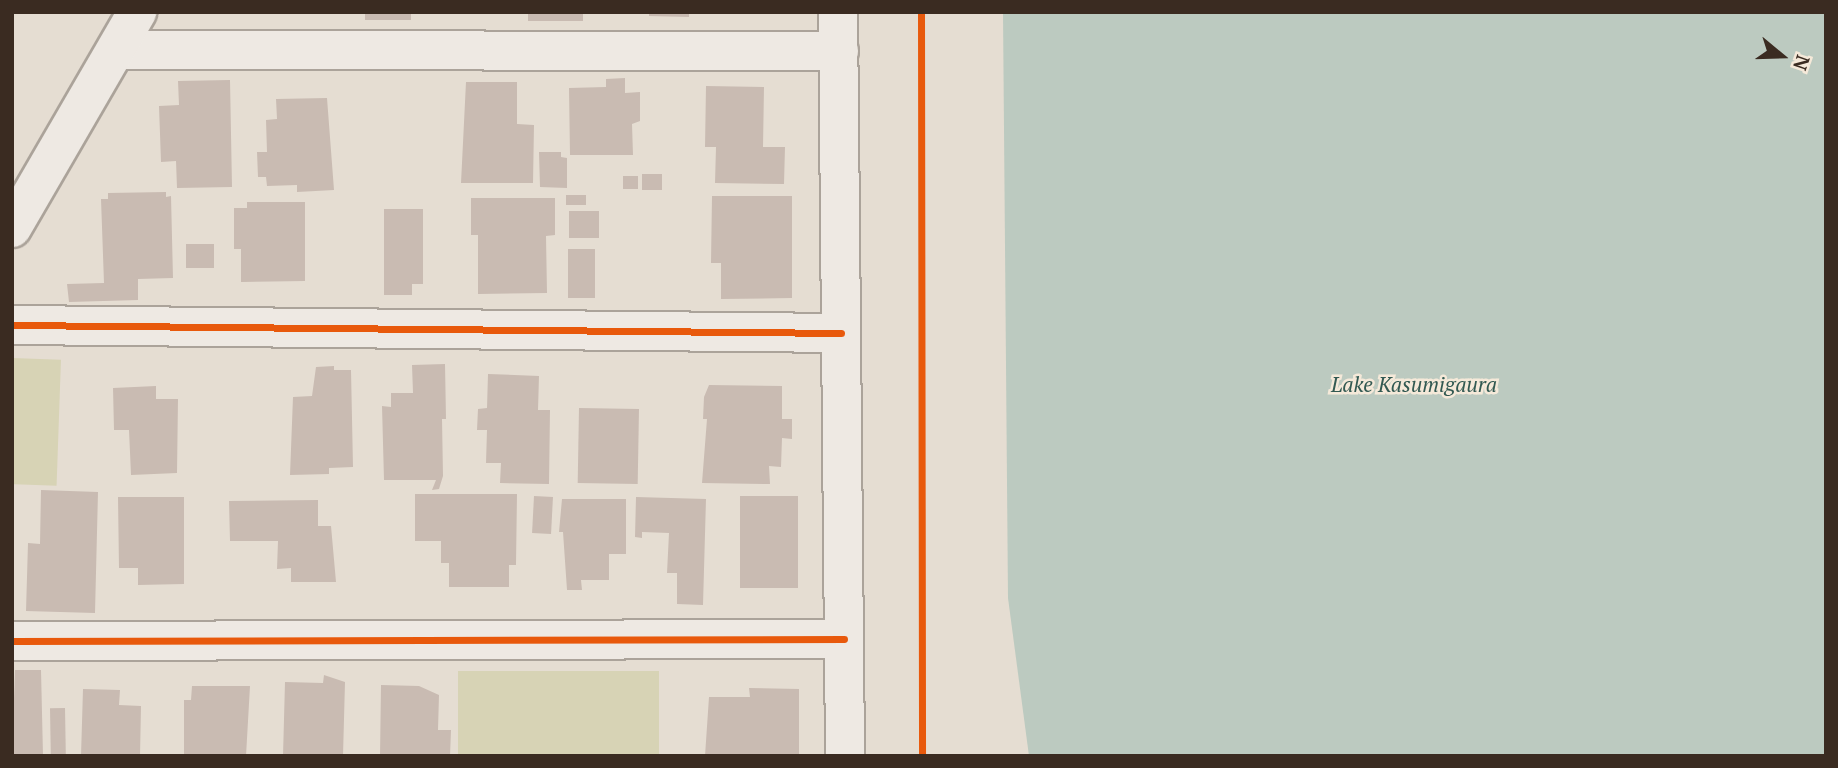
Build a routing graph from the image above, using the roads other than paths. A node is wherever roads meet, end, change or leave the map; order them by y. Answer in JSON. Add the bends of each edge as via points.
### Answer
{"nodes":[{"id":1,"x":137,"y":12,"type":"edge"},
{"id":2,"x":838,"y":12,"type":"edge"},
{"id":3,"x":117,"y":50,"type":"junction"},
{"id":4,"x":839,"y":51,"type":"junction"},
{"id":5,"x":12,"y":228,"type":"edge"},
{"id":6,"x":12,"y":325,"type":"edge"},
{"id":7,"x":841,"y":332,"type":"junction"},
{"id":8,"x":844,"y":639,"type":"junction"},
{"id":9,"x":12,"y":640,"type":"edge"},
{"id":10,"x":845,"y":756,"type":"edge"}],
"edges":[{"from":1,"to":3,"type":"street"},
{"from":2,"to":4,"type":"street"},
{"from":3,"to":4,"type":"street"},
{"from":3,"to":5,"type":"street"},
{"from":4,"to":7,"type":"street"},
{"from":6,"to":7,"type":"street"},
{"from":7,"to":8,"type":"street"},
{"from":8,"to":9,"type":"street"},
{"from":8,"to":10,"type":"street"}]}
